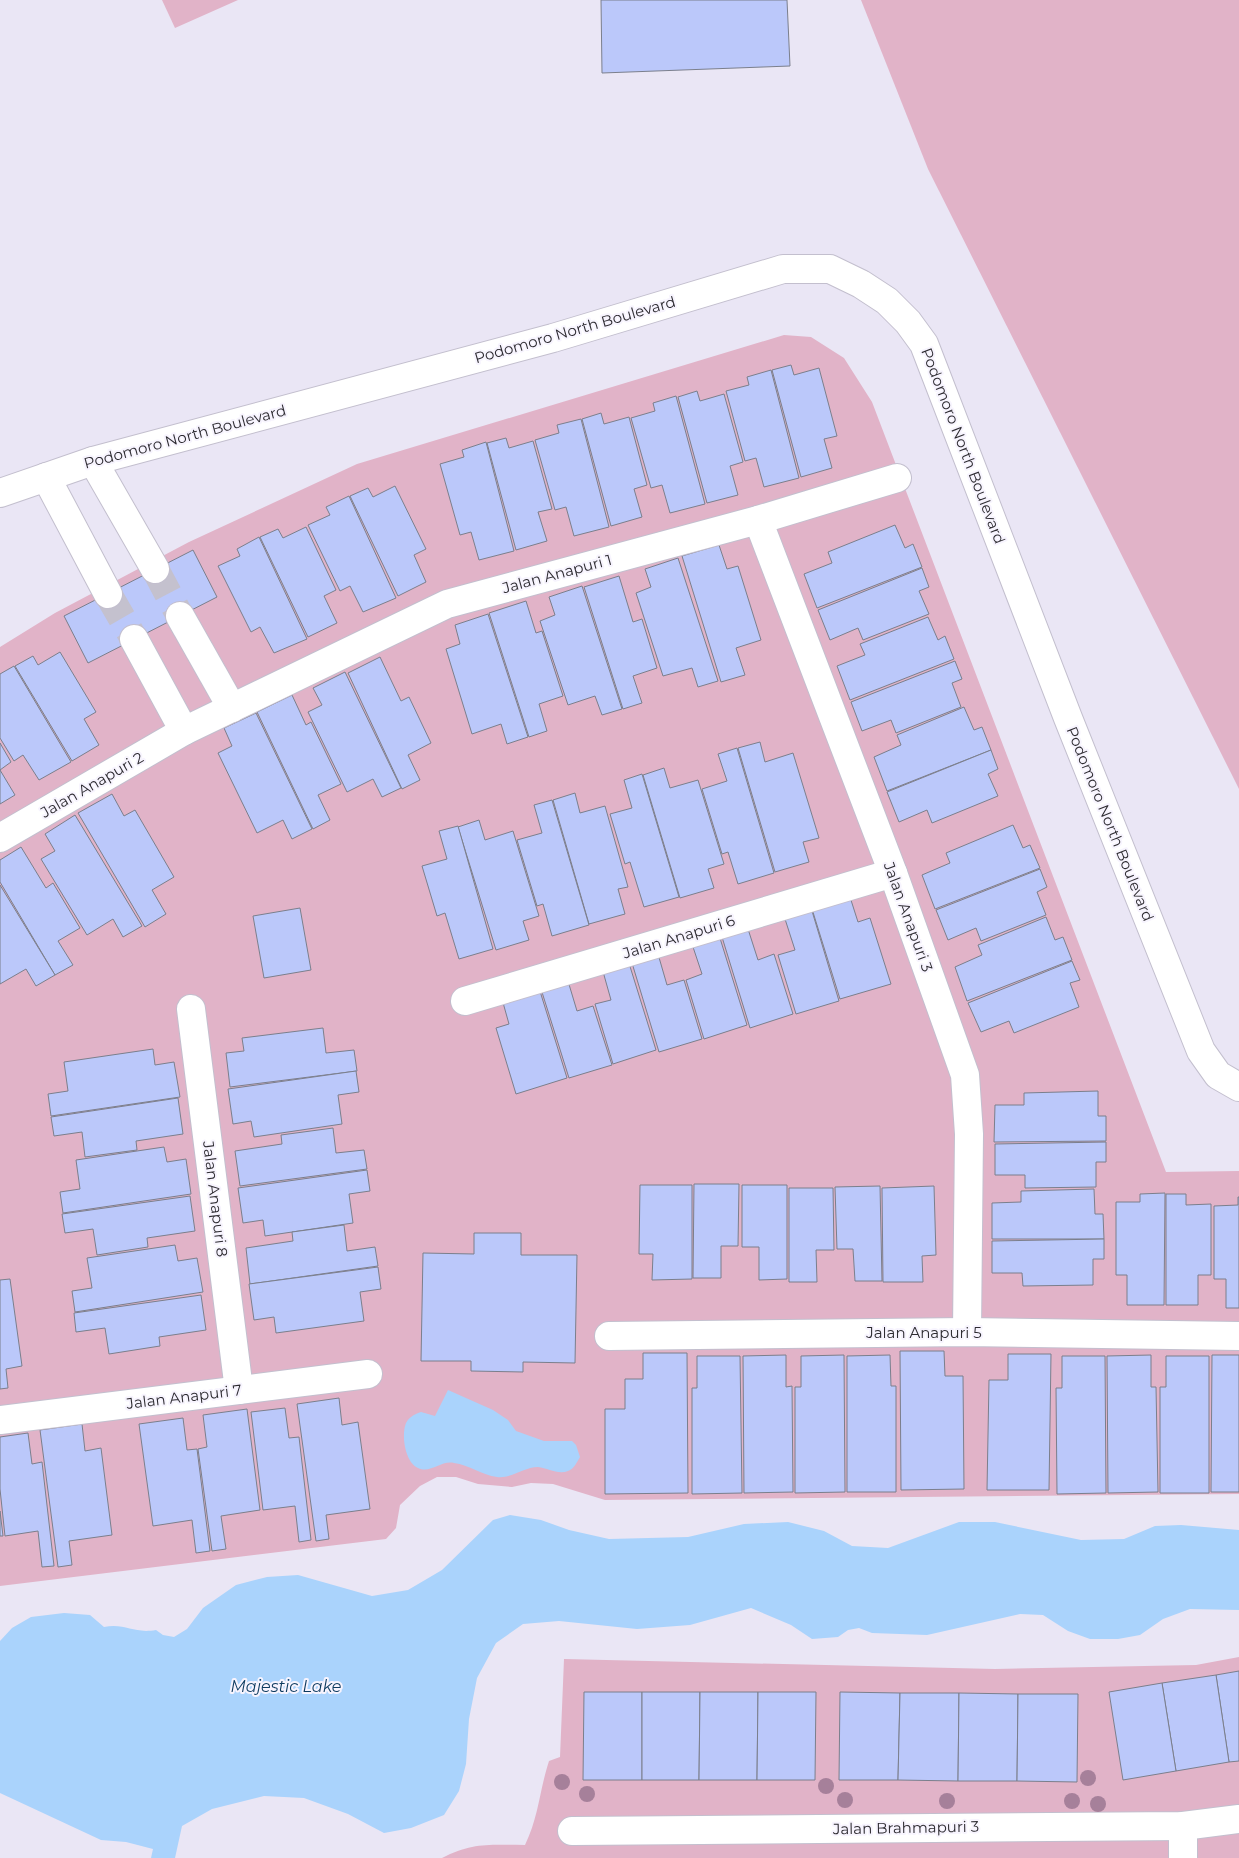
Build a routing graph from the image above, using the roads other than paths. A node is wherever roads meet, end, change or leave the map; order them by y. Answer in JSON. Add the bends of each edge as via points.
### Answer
{"nodes":[{"id":1,"x":93,"y":462,"type":"junction"},
{"id":2,"x":46,"y":477,"type":"junction"},
{"id":3,"x":897,"y":478,"type":"dead end"},
{"id":4,"x":0,"y":493,"type":"edge"},
{"id":5,"x":758,"y":520,"type":"junction"},
{"id":6,"x":155,"y":569,"type":"tunnel mouth"},
{"id":7,"x":108,"y":594,"type":"tunnel mouth"},
{"id":8,"x":180,"y":616,"type":"tunnel mouth"},
{"id":9,"x":134,"y":639,"type":"tunnel mouth"},
{"id":10,"x":232,"y":708,"type":"junction"},
{"id":11,"x":184,"y":732,"type":"junction"},
{"id":12,"x":0,"y":838,"type":"edge"},
{"id":13,"x":893,"y":873,"type":"junction"},
{"id":14,"x":464,"y":1001,"type":"dead end"},
{"id":15,"x":191,"y":1009,"type":"dead end"},
{"id":16,"x":1239,"y":1087,"type":"edge"},
{"id":17,"x":967,"y":1332,"type":"junction"},
{"id":18,"x":609,"y":1336,"type":"dead end"},
{"id":19,"x":1239,"y":1336,"type":"edge"},
{"id":20,"x":368,"y":1374,"type":"dead end"},
{"id":21,"x":239,"y":1390,"type":"junction"},
{"id":22,"x":0,"y":1420,"type":"edge"},
{"id":23,"x":1239,"y":1819,"type":"edge"},
{"id":24,"x":1183,"y":1826,"type":"junction"},
{"id":25,"x":572,"y":1831,"type":"dead end"},
{"id":26,"x":1183,"y":1858,"type":"edge"}],
"edges":[{"from":1,"to":2,"type":"street","name":"Podomoro North Boulevard"},
{"from":1,"to":6,"type":"street"},
{"from":1,"to":16,"type":"street","name":"Podomoro North Boulevard","via":[[552,338],[783,269],[830,269],[861,284],[908,322],[924,344],[1068,718],[1201,1050],[1218,1074]]},
{"from":2,"to":4,"type":"street","name":"Podomoro North Boulevard"},
{"from":2,"to":7,"type":"street"},
{"from":3,"to":5,"type":"street","name":"Jalan Anapuri 1"},
{"from":5,"to":10,"type":"street","name":"Jalan Anapuri 1","via":[[447,604]]},
{"from":5,"to":13,"type":"street","name":"Jalan Anapuri 3"},
{"from":8,"to":10,"type":"street"},
{"from":9,"to":11,"type":"street"},
{"from":10,"to":11,"type":"street","name":"Jalan Anapuri 1"},
{"from":11,"to":12,"type":"street","name":"Jalan Anapuri 2"},
{"from":13,"to":14,"type":"street","name":"Jalan Anapuri 6"},
{"from":13,"to":17,"type":"street","name":"Jalan Anapuri 3","via":[[965,1075],[969,1134]]},
{"from":15,"to":21,"type":"street","name":"Jalan Anapuri 8"},
{"from":17,"to":18,"type":"street","name":"Jalan Anapuri 5"},
{"from":17,"to":19,"type":"street","name":"Jalan Anapuri 5"},
{"from":20,"to":21,"type":"street","name":"Jalan Anapuri 7"},
{"from":21,"to":22,"type":"street","name":"Jalan Anapuri 7"},
{"from":23,"to":24,"type":"street","name":"Jalan Brahmapuri 3"},
{"from":24,"to":25,"type":"street","name":"Jalan Brahmapuri 3"},
{"from":24,"to":26,"type":"street"}]}
